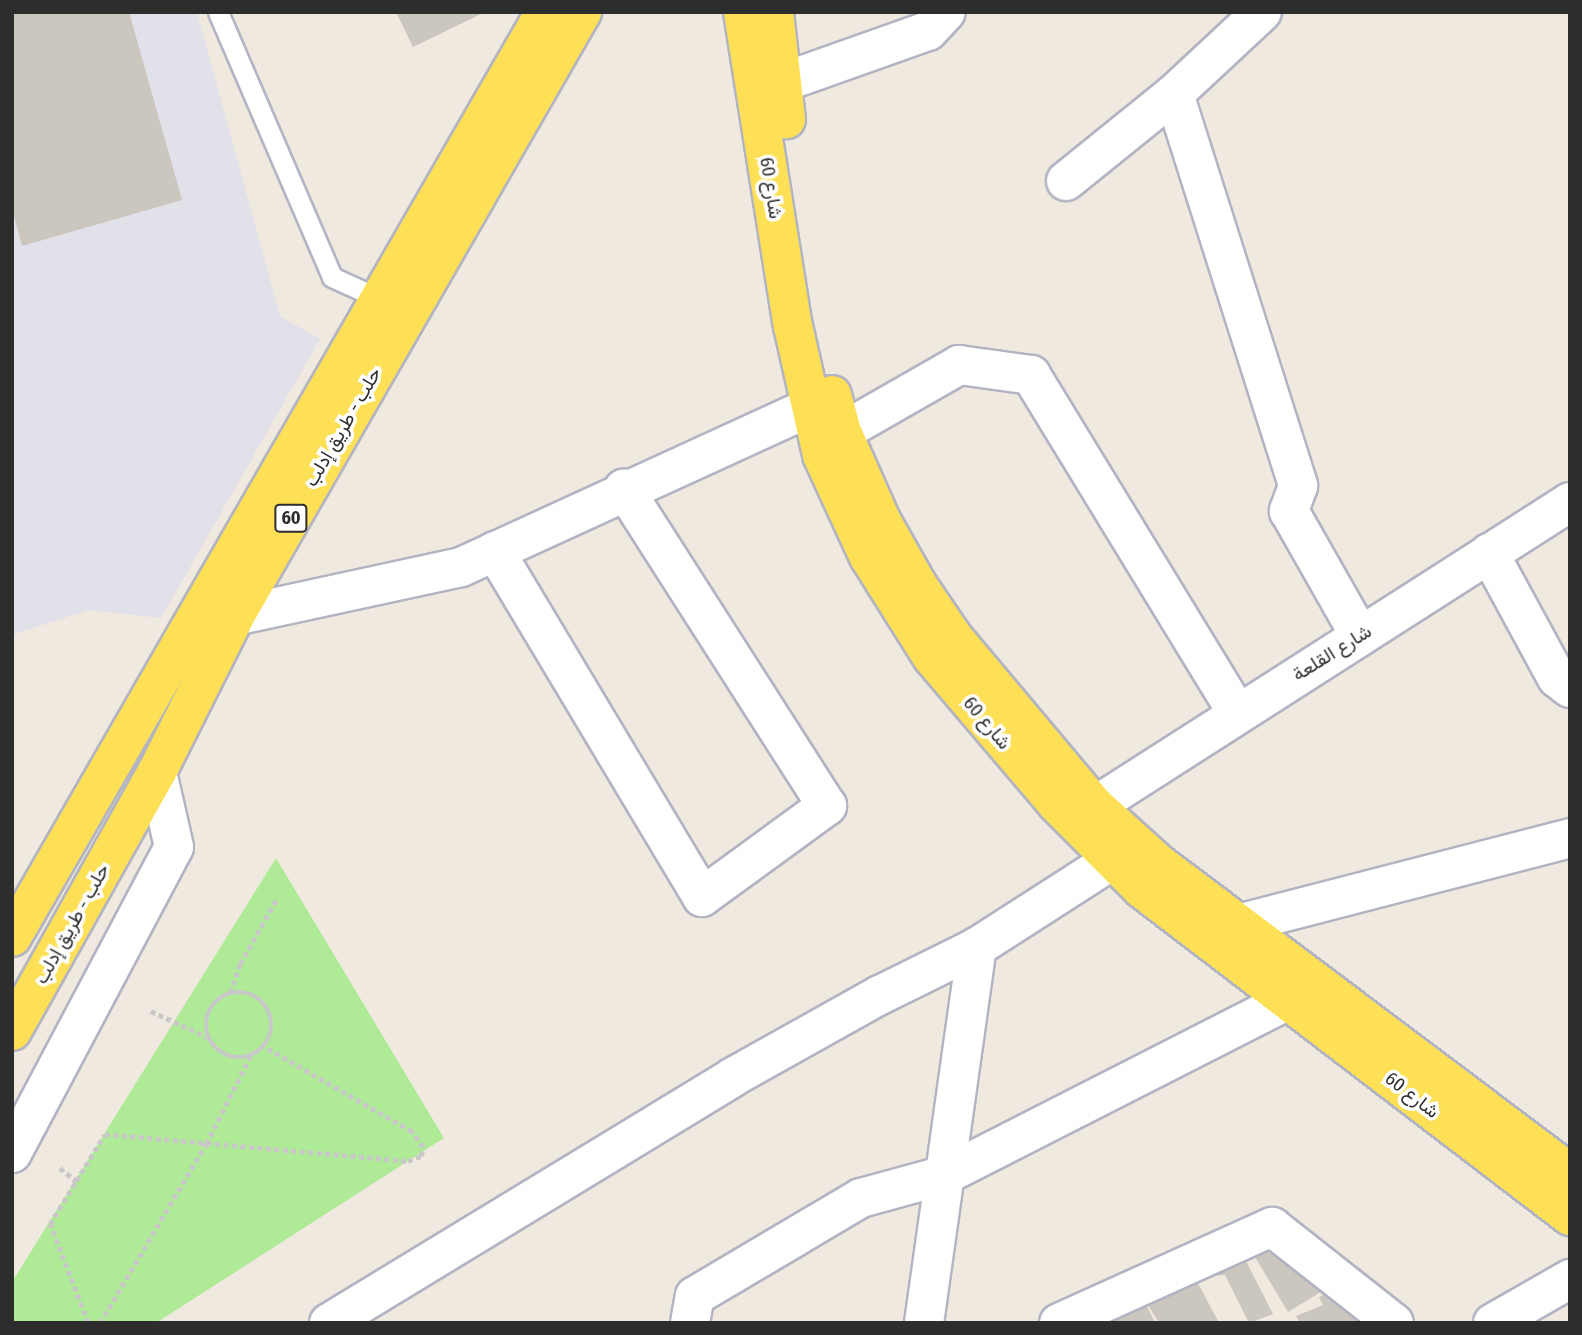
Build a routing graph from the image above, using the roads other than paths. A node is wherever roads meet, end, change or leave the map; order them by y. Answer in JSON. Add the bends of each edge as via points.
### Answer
{"nodes":[{"id":1,"x":218,"y":12,"type":"edge"},
{"id":2,"x":545,"y":12,"type":"edge"},
{"id":3,"x":582,"y":12,"type":"edge"},
{"id":4,"x":743,"y":12,"type":"edge"},
{"id":5,"x":774,"y":12,"type":"edge"},
{"id":6,"x":946,"y":12,"type":"edge"},
{"id":7,"x":1262,"y":12,"type":"edge"},
{"id":8,"x":780,"y":83,"type":"junction"},
{"id":9,"x":1174,"y":94,"type":"junction"},
{"id":10,"x":1066,"y":181,"type":"dead end"},
{"id":11,"x":378,"y":298,"type":"junction"},
{"id":12,"x":810,"y":407,"type":"junction"},
{"id":13,"x":842,"y":432,"type":"junction"},
{"id":14,"x":624,"y":488,"type":"junction"},
{"id":15,"x":1570,"y":502,"type":"edge"},
{"id":16,"x":495,"y":551,"type":"junction"},
{"id":17,"x":1489,"y":554,"type":"junction"},
{"id":18,"x":235,"y":616,"type":"junction"},
{"id":19,"x":1360,"y":636,"type":"junction"},
{"id":20,"x":1570,"y":688,"type":"edge"},
{"id":21,"x":1237,"y":713,"type":"junction"},
{"id":22,"x":157,"y":772,"type":"junction"},
{"id":23,"x":1095,"y":806,"type":"junction"},
{"id":24,"x":1570,"y":838,"type":"edge"},
{"id":25,"x":1111,"y":861,"type":"junction"},
{"id":26,"x":1242,"y":923,"type":"junction"},
{"id":27,"x":12,"y":937,"type":"edge"},
{"id":28,"x":977,"y":947,"type":"junction"},
{"id":29,"x":1289,"y":1000,"type":"junction"},
{"id":30,"x":12,"y":1031,"type":"edge"},
{"id":31,"x":12,"y":1153,"type":"edge"},
{"id":32,"x":1570,"y":1173,"type":"edge"},
{"id":33,"x":945,"y":1175,"type":"junction"},
{"id":34,"x":1570,"y":1216,"type":"edge"},
{"id":35,"x":1570,"y":1279,"type":"edge"},
{"id":36,"x":329,"y":1323,"type":"edge"},
{"id":37,"x":690,"y":1323,"type":"edge"},
{"id":38,"x":924,"y":1323,"type":"edge"},
{"id":39,"x":1059,"y":1323,"type":"edge"},
{"id":40,"x":1394,"y":1323,"type":"edge"},
{"id":41,"x":1493,"y":1323,"type":"edge"}],
"edges":[{"from":1,"to":11,"type":"lane","via":[[332,277]]},
{"from":2,"to":11,"type":"main road","name":"حلب - طريق إدلب","number":"60"},
{"from":3,"to":18,"type":"main road","name":"حلب - طريق إدلب","number":"60"},
{"from":4,"to":12,"type":"main road","name":"شارع 60"},
{"from":5,"to":8,"type":"main road","name":"شارع 60"},
{"from":6,"to":8,"type":"street","via":[[928,31]]},
{"from":7,"to":9,"type":"street"},
{"from":8,"to":13,"type":"main road","name":"شارع 60","via":[[821,356]]},
{"from":9,"to":10,"type":"street"},
{"from":9,"to":19,"type":"street","via":[[1298,486],[1289,511]]},
{"from":11,"to":27,"type":"main road","name":"حلب - طريق إدلب","number":"60"},
{"from":12,"to":14,"type":"street"},
{"from":12,"to":25,"type":"main road","name":"شارع 60","via":[[822,455],[869,557],[932,657]]},
{"from":13,"to":21,"type":"street","via":[[960,365],[1031,375]]},
{"from":13,"to":23,"type":"main road","name":"شارع 60","via":[[881,520],[917,584],[953,636]]},
{"from":14,"to":16,"type":"street"},
{"from":14,"to":16,"type":"street","via":[[827,806],[702,897]]},
{"from":15,"to":17,"type":"street","name":"شارع القلعة"},
{"from":16,"to":18,"type":"street","via":[[461,567]]},
{"from":17,"to":19,"type":"street","name":"شارع القلعة"},
{"from":17,"to":20,"type":"street","via":[[1556,678]]},
{"from":18,"to":22,"type":"main road","name":"حلب - طريق إدلب","number":"60"},
{"from":19,"to":21,"type":"street","name":"شارع القلعة"},
{"from":21,"to":23,"type":"street","name":"شارع القلعة"},
{"from":22,"to":30,"type":"main road","name":"حلب - طريق إدلب","number":"60"},
{"from":22,"to":31,"type":"street","via":[[174,847]]},
{"from":23,"to":26,"type":"main road","name":"شارع 60","via":[[1159,864]]},
{"from":24,"to":26,"type":"street"},
{"from":25,"to":28,"type":"street"},
{"from":25,"to":29,"type":"main road","name":"شارع 60","via":[[1142,890]]},
{"from":26,"to":32,"type":"main road","name":"شارع 60"},
{"from":28,"to":33,"type":"street"},
{"from":28,"to":36,"type":"street","via":[[733,1077]]},
{"from":29,"to":33,"type":"street"},
{"from":29,"to":34,"type":"main road","name":"شارع 60"},
{"from":33,"to":37,"type":"street","via":[[861,1198],[695,1296]]},
{"from":33,"to":38,"type":"street"},
{"from":35,"to":41,"type":"street"},
{"from":39,"to":40,"type":"street","via":[[1272,1227]]}]}
